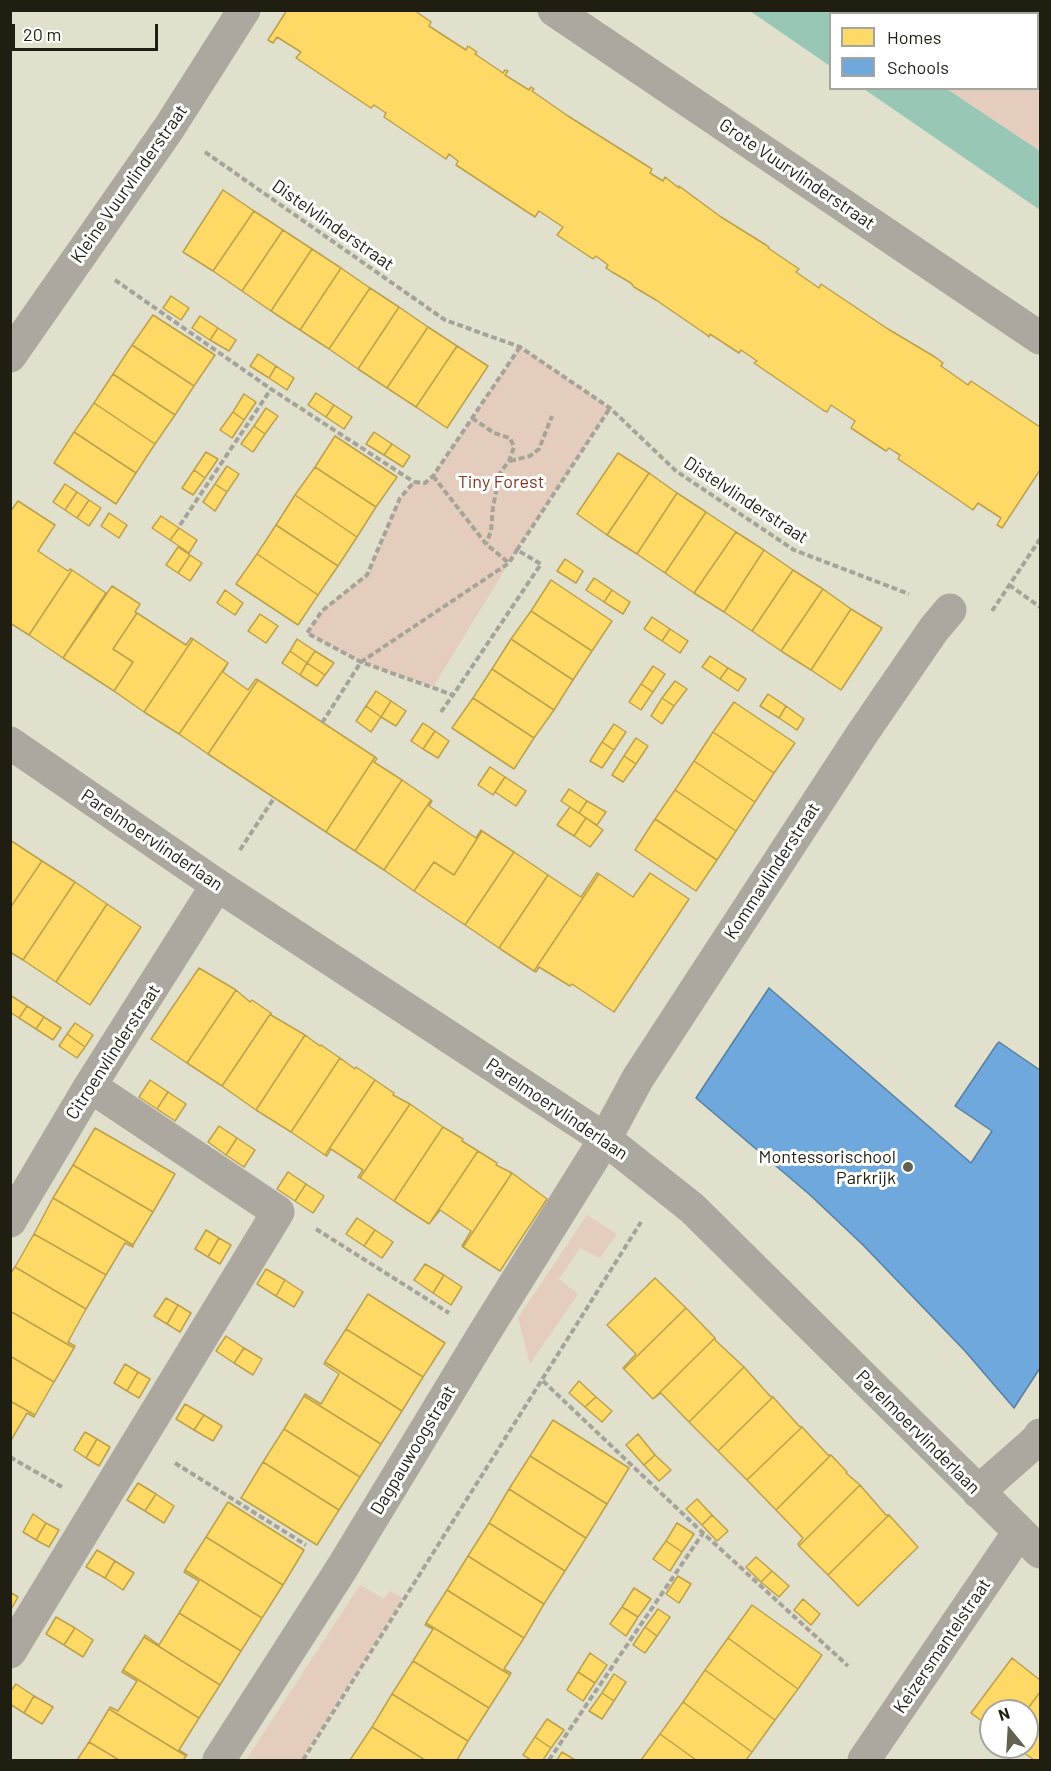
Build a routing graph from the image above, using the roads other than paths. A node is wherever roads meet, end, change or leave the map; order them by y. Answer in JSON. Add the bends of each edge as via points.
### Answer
{"nodes":[{"id":1,"x":244,"y":10,"type":"edge"},
{"id":2,"x":554,"y":10,"type":"edge"},
{"id":3,"x":1041,"y":338,"type":"edge"},
{"id":4,"x":10,"y":356,"type":"edge"},
{"id":5,"x":942,"y":620,"type":"road end"},
{"id":6,"x":10,"y":743,"type":"edge"},
{"id":7,"x":217,"y":885,"type":"junction"},
{"id":8,"x":90,"y":1086,"type":"junction"},
{"id":9,"x":605,"y":1139,"type":"junction"},
{"id":10,"x":10,"y":1221,"type":"edge"},
{"id":11,"x":1041,"y":1435,"type":"edge"},
{"id":12,"x":978,"y":1492,"type":"junction"},
{"id":13,"x":1030,"y":1542,"type":"edge"},
{"id":14,"x":10,"y":1652,"type":"edge"},
{"id":15,"x":219,"y":1761,"type":"edge"},
{"id":16,"x":864,"y":1761,"type":"edge"}],
"edges":[{"from":1,"to":4,"type":"street","name":"Kleine Vuurvlinderstraat","via":[[170,128]]},
{"from":2,"to":3,"type":"street","name":"Grote Vuurvlinderstraat"},
{"from":5,"to":9,"type":"street","name":"Kommavlinderstraat","via":[[862,734],[638,1078]]},
{"from":6,"to":7,"type":"street","name":"Parelmoervlinderlaan"},
{"from":7,"to":8,"type":"street","name":"Citroenvlinderstraat"},
{"from":7,"to":9,"type":"street","name":"Parelmoervlinderlaan"},
{"from":8,"to":10,"type":"street","name":"Citroenvlinderstraat"},
{"from":8,"to":14,"type":"street","via":[[278,1212]]},
{"from":9,"to":12,"type":"street","name":"Parelmoervlinderlaan","via":[[692,1208]]},
{"from":9,"to":15,"type":"street","name":"Dagpauwoogstraat"},
{"from":11,"to":12,"type":"street"},
{"from":12,"to":13,"type":"street","name":"Parelmoervlinderlaan"},
{"from":13,"to":16,"type":"street","name":"Keizersmantelstraat"}]}
